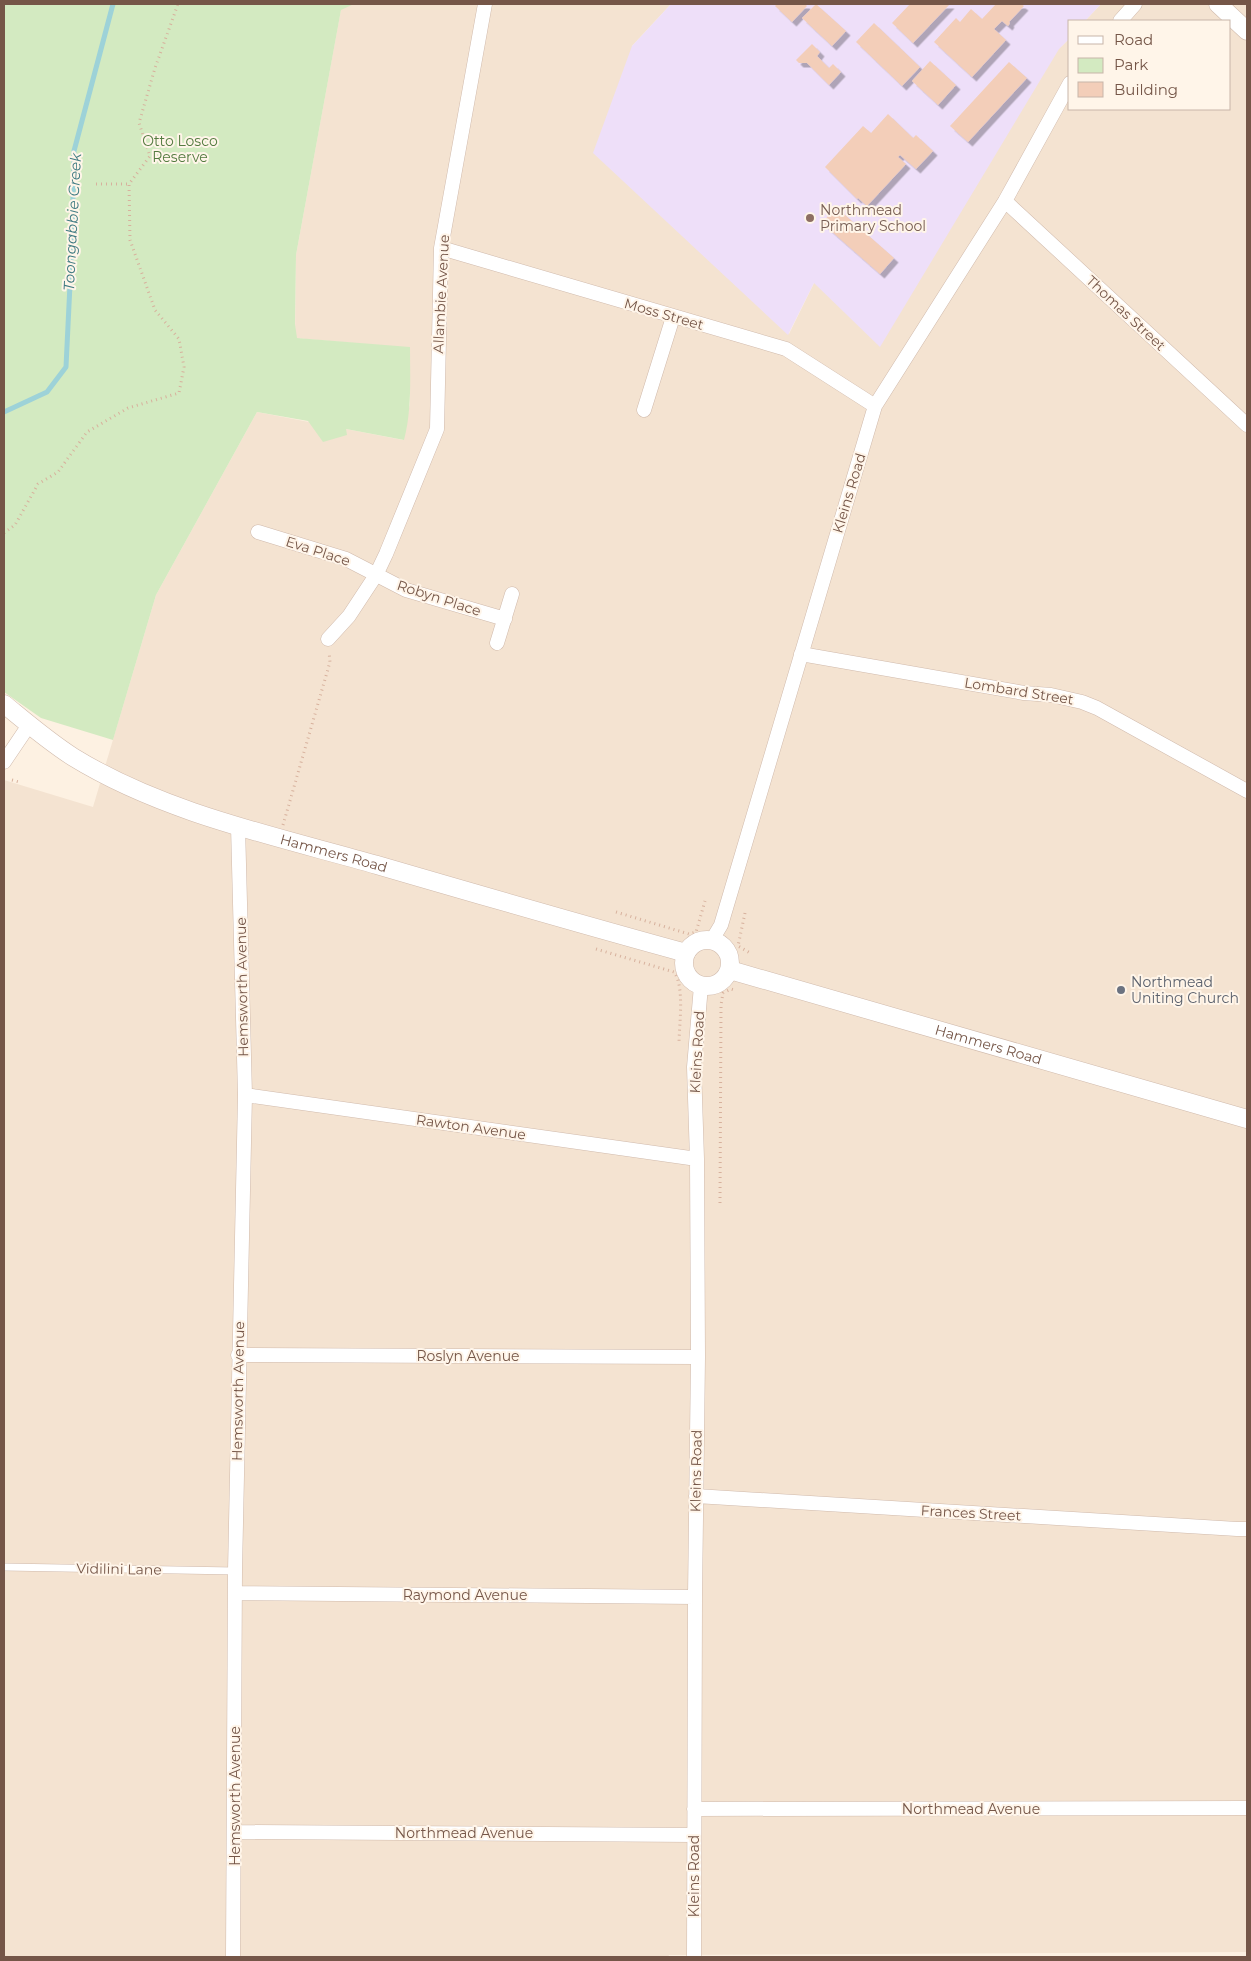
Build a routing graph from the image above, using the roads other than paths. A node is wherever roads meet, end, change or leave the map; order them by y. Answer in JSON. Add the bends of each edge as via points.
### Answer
{"nodes":[{"id":1,"x":485,"y":4,"type":"edge"},
{"id":2,"x":1135,"y":4,"type":"edge"},
{"id":3,"x":1218,"y":4,"type":"edge"},
{"id":4,"x":1121,"y":20,"type":"edge"},
{"id":5,"x":1247,"y":31,"type":"edge"},
{"id":6,"x":1068,"y":87,"type":"edge"},
{"id":7,"x":1005,"y":201,"type":"junction"},
{"id":8,"x":441,"y":248,"type":"junction"},
{"id":9,"x":673,"y":317,"type":"junction"},
{"id":10,"x":875,"y":406,"type":"junction"},
{"id":11,"x":644,"y":410,"type":"dead end"},
{"id":12,"x":1247,"y":425,"type":"edge"},
{"id":13,"x":258,"y":532,"type":"dead end"},
{"id":14,"x":376,"y":575,"type":"junction"},
{"id":15,"x":512,"y":594,"type":"dead end"},
{"id":16,"x":505,"y":619,"type":"junction"},
{"id":17,"x":328,"y":639,"type":"road end"},
{"id":18,"x":497,"y":643,"type":"dead end"},
{"id":19,"x":801,"y":654,"type":"junction"},
{"id":20,"x":4,"y":704,"type":"edge"},
{"id":21,"x":29,"y":725,"type":"junction"},
{"id":22,"x":4,"y":762,"type":"edge"},
{"id":23,"x":1247,"y":791,"type":"edge"},
{"id":24,"x":238,"y":826,"type":"junction"},
{"id":25,"x":712,"y":940,"type":"junction"},
{"id":26,"x":686,"y":953,"type":"junction"},
{"id":27,"x":730,"y":970,"type":"junction"},
{"id":28,"x":702,"y":986,"type":"junction"},
{"id":29,"x":245,"y":1095,"type":"junction"},
{"id":30,"x":1247,"y":1119,"type":"edge"},
{"id":31,"x":697,"y":1159,"type":"junction"},
{"id":32,"x":238,"y":1355,"type":"junction"},
{"id":33,"x":698,"y":1357,"type":"junction"},
{"id":34,"x":696,"y":1496,"type":"junction"},
{"id":35,"x":1247,"y":1528,"type":"edge"},
{"id":36,"x":4,"y":1567,"type":"edge"},
{"id":37,"x":235,"y":1571,"type":"junction"},
{"id":38,"x":236,"y":1593,"type":"junction"},
{"id":39,"x":695,"y":1597,"type":"junction"},
{"id":40,"x":1247,"y":1808,"type":"edge"},
{"id":41,"x":694,"y":1809,"type":"junction"},
{"id":42,"x":234,"y":1832,"type":"junction"},
{"id":43,"x":694,"y":1834,"type":"junction"},
{"id":44,"x":233,"y":1957,"type":"edge"},
{"id":45,"x":694,"y":1957,"type":"edge"}],
"edges":[{"from":1,"to":8,"type":"street","name":"Allambie Avenue"},
{"from":2,"to":4,"type":"street"},
{"from":3,"to":5,"type":"street"},
{"from":6,"to":7,"type":"street","name":"Kleins Road"},
{"from":7,"to":10,"type":"street","name":"Kleins Road"},
{"from":7,"to":12,"type":"street","name":"Thomas Street"},
{"from":8,"to":9,"type":"street","name":"Moss Street"},
{"from":8,"to":14,"type":"street","name":"Allambie Avenue","via":[[436,429]]},
{"from":9,"to":10,"type":"street","name":"Moss Street","via":[[786,349]]},
{"from":9,"to":11,"type":"street"},
{"from":10,"to":19,"type":"street","name":"Kleins Road"},
{"from":13,"to":14,"type":"street","name":"Eva Place","via":[[346,559]]},
{"from":14,"to":16,"type":"street","name":"Robyn Place","via":[[406,590]]},
{"from":14,"to":17,"type":"street","name":"Allambie Avenue","via":[[349,616]]},
{"from":15,"to":16,"type":"street"},
{"from":16,"to":18,"type":"street"},
{"from":19,"to":23,"type":"street","name":"Lombard Street","via":[[1082,702]]},
{"from":19,"to":25,"type":"street","name":"Kleins Road","via":[[720,925]]},
{"from":20,"to":21,"type":"street","name":"Hammers Road"},
{"from":21,"to":22,"type":"street"},
{"from":21,"to":24,"type":"street","name":"Hammers Road","via":[[73,757],[115,779],[187,810]]},
{"from":24,"to":26,"type":"street","name":"Hammers Road"},
{"from":24,"to":29,"type":"street","name":"Hemsworth Avenue"},
{"from":25,"to":26,"type":"street","via":[[694,943]]},
{"from":25,"to":27,"type":"street","via":[[725,948],[731,962]]},
{"from":26,"to":28,"type":"street","via":[[686,973]]},
{"from":27,"to":28,"type":"street","via":[[722,981]]},
{"from":27,"to":30,"type":"street","name":"Hammers Road"},
{"from":28,"to":31,"type":"street","name":"Kleins Road","via":[[694,1067]]},
{"from":29,"to":31,"type":"street","name":"Rawton Avenue"},
{"from":29,"to":32,"type":"street","name":"Hemsworth Avenue"},
{"from":31,"to":33,"type":"street","name":"Kleins Road"},
{"from":32,"to":33,"type":"street","name":"Roslyn Avenue"},
{"from":32,"to":37,"type":"street","name":"Hemsworth Avenue"},
{"from":33,"to":34,"type":"street","name":"Kleins Road"},
{"from":34,"to":35,"type":"street","name":"Frances Street"},
{"from":34,"to":39,"type":"street","name":"Kleins Road"},
{"from":36,"to":37,"type":"lane","name":"Vidilini Lane"},
{"from":37,"to":38,"type":"street","name":"Hemsworth Avenue"},
{"from":38,"to":39,"type":"street","name":"Raymond Avenue"},
{"from":38,"to":42,"type":"street","name":"Hemsworth Avenue"},
{"from":39,"to":41,"type":"street","name":"Kleins Road"},
{"from":40,"to":41,"type":"street","name":"Northmead Avenue"},
{"from":41,"to":43,"type":"street","name":"Kleins Road"},
{"from":42,"to":43,"type":"street","name":"Northmead Avenue"},
{"from":42,"to":44,"type":"street","name":"Hemsworth Avenue"},
{"from":43,"to":45,"type":"street","name":"Kleins Road"}]}
